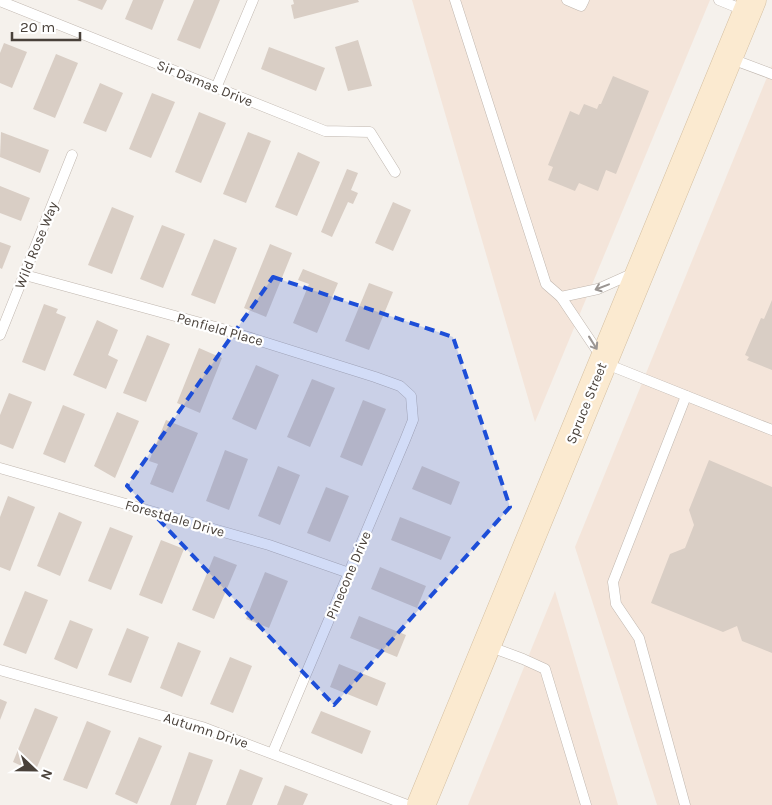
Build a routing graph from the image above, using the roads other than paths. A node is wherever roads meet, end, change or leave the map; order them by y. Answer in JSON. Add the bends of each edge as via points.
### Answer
{"nodes":[{"id":1,"x":253,"y":0,"type":"edge"},
{"id":2,"x":455,"y":0,"type":"edge"},
{"id":3,"x":567,"y":0,"type":"edge"},
{"id":4,"x":584,"y":0,"type":"edge"},
{"id":5,"x":719,"y":0,"type":"edge"},
{"id":6,"x":0,"y":1,"type":"edge"},
{"id":7,"x":749,"y":6,"type":"edge"},
{"id":8,"x":728,"y":57,"type":"junction"},
{"id":9,"x":772,"y":74,"type":"edge"},
{"id":10,"x":216,"y":88,"type":"junction"},
{"id":11,"x":72,"y":154,"type":"dead end"},
{"id":12,"x":395,"y":172,"type":"dead end"},
{"id":13,"x":641,"y":270,"type":"junction"},
{"id":14,"x":25,"y":275,"type":"junction"},
{"id":15,"x":561,"y":297,"type":"junction"},
{"id":16,"x":0,"y":334,"type":"edge"},
{"id":17,"x":603,"y":361,"type":"junction"},
{"id":18,"x":411,"y":396,"type":"joint"},
{"id":19,"x":686,"y":396,"type":"junction"},
{"id":20,"x":772,"y":430,"type":"edge"},
{"id":21,"x":0,"y":468,"type":"edge"},
{"id":22,"x":349,"y":573,"type":"junction"},
{"id":23,"x":487,"y":646,"type":"junction"},
{"id":24,"x":0,"y":670,"type":"edge"},
{"id":25,"x":273,"y":752,"type":"junction"},
{"id":26,"x":408,"y":805,"type":"edge"},
{"id":27,"x":421,"y":805,"type":"edge"},
{"id":28,"x":586,"y":805,"type":"edge"},
{"id":29,"x":685,"y":805,"type":"edge"}],
"edges":[{"from":1,"to":10,"type":"lane"},
{"from":2,"to":15,"type":"lane","via":[[546,284]]},
{"from":3,"to":4,"type":"lane","via":[[581,6]]},
{"from":5,"to":7,"type":"lane"},
{"from":6,"to":10,"type":"lane","name":"Sir Damas Drive"},
{"from":7,"to":8,"type":"main road","name":"Spruce Street"},
{"from":8,"to":9,"type":"lane"},
{"from":8,"to":13,"type":"main road","name":"Spruce Street"},
{"from":10,"to":12,"type":"lane","name":"Sir Damas Drive","via":[[326,131],[370,132]]},
{"from":11,"to":14,"type":"lane","name":"Wild Rose Way"},
{"from":13,"to":15,"type":"lane","one_way":true,"via":[[598,289]]},
{"from":13,"to":17,"type":"main road","name":"Spruce Street"},
{"from":14,"to":16,"type":"lane","name":"Wild Rose Way"},
{"from":14,"to":18,"type":"lane","name":"Penfield Place","via":[[219,328],[375,377],[400,386]]},
{"from":15,"to":17,"type":"lane","one_way":true},
{"from":17,"to":19,"type":"lane"},
{"from":17,"to":23,"type":"main road","name":"Spruce Street"},
{"from":18,"to":22,"type":"lane","name":"Pinecone Drive","via":[[413,420]]},
{"from":19,"to":20,"type":"lane"},
{"from":19,"to":29,"type":"lane","via":[[613,582],[616,604],[639,638]]},
{"from":21,"to":22,"type":"lane","name":"Forestdale Drive","via":[[269,546]]},
{"from":22,"to":25,"type":"lane","name":"Pinecone Drive"},
{"from":23,"to":27,"type":"main road","name":"Spruce Street"},
{"from":23,"to":28,"type":"lane","via":[[523,658],[545,670]]},
{"from":24,"to":25,"type":"lane","name":"Autumn Drive","via":[[202,727]]},
{"from":25,"to":26,"type":"lane","name":"Autumn Drive"}]}
